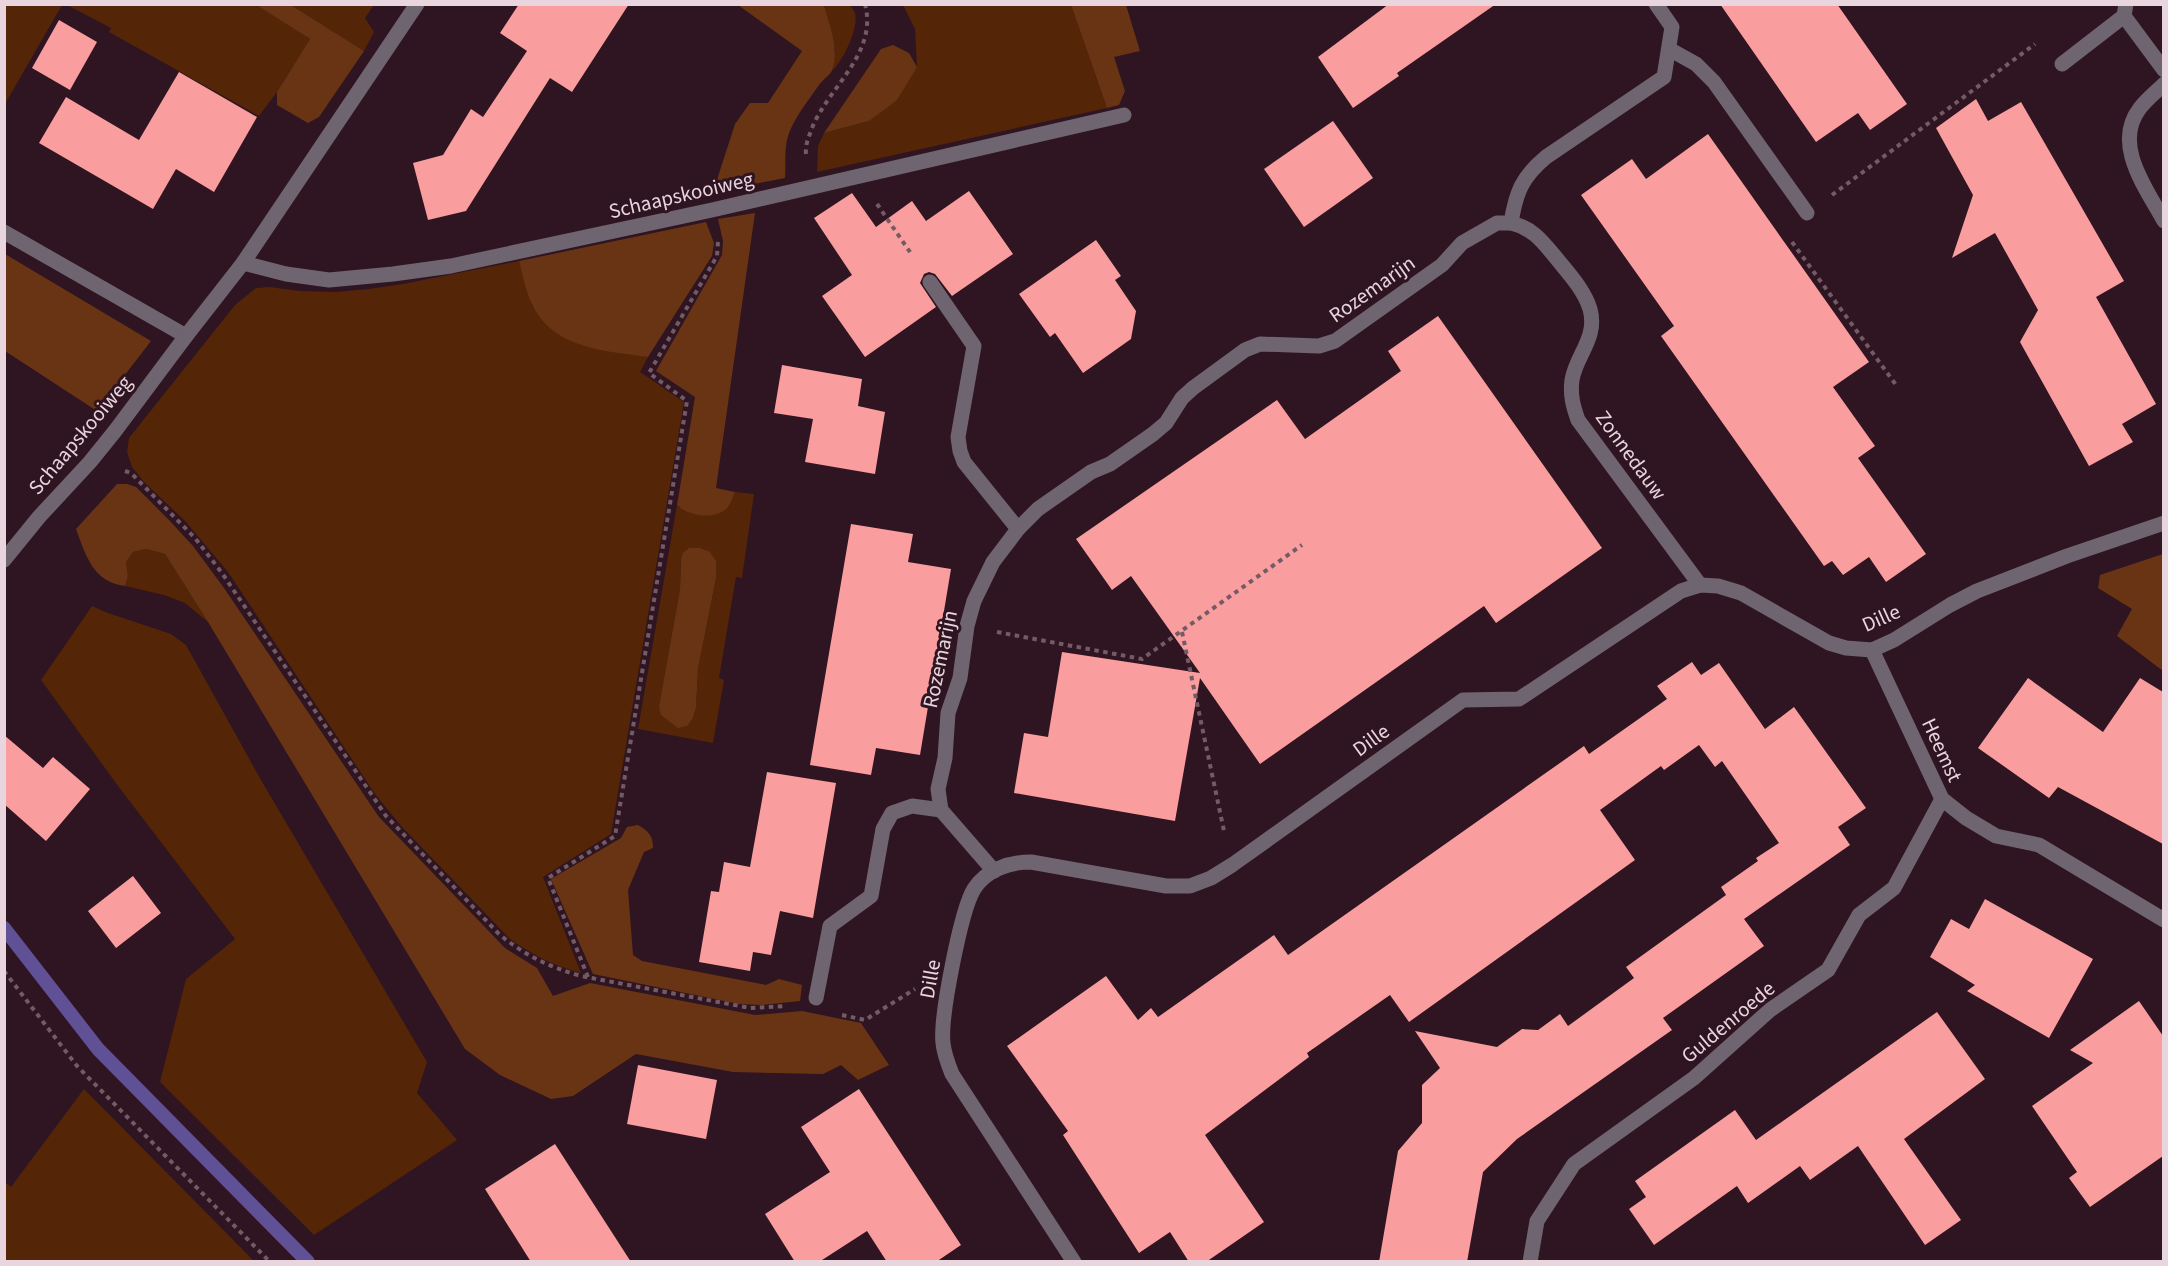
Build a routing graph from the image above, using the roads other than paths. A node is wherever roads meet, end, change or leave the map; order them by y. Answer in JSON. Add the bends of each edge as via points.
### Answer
{"nodes":[{"id":1,"x":417,"y":4,"type":"edge"},
{"id":2,"x":1656,"y":4,"type":"edge"},
{"id":3,"x":2125,"y":10,"type":"edge"},
{"id":4,"x":1669,"y":49,"type":"junction"},
{"id":5,"x":2062,"y":64,"type":"road end"},
{"id":6,"x":2163,"y":70,"type":"edge"},
{"id":7,"x":2163,"y":84,"type":"edge"},
{"id":8,"x":1124,"y":115,"type":"dead end"},
{"id":9,"x":1807,"y":213,"type":"road end"},
{"id":10,"x":2163,"y":221,"type":"edge"},
{"id":11,"x":1511,"y":223,"type":"junction"},
{"id":12,"x":4,"y":232,"type":"edge"},
{"id":13,"x":243,"y":263,"type":"junction"},
{"id":14,"x":930,"y":282,"type":"road end"},
{"id":15,"x":186,"y":336,"type":"junction"},
{"id":16,"x":2163,"y":523,"type":"edge"},
{"id":17,"x":1018,"y":529,"type":"junction"},
{"id":18,"x":4,"y":560,"type":"edge"},
{"id":19,"x":1700,"y":585,"type":"junction"},
{"id":20,"x":1872,"y":650,"type":"junction"},
{"id":21,"x":1942,"y":799,"type":"junction"},
{"id":22,"x":941,"y":810,"type":"junction"},
{"id":23,"x":994,"y":871,"type":"junction"},
{"id":24,"x":2163,"y":920,"type":"edge"},
{"id":25,"x":816,"y":998,"type":"dead end"},
{"id":26,"x":1074,"y":1262,"type":"edge"},
{"id":27,"x":1530,"y":1262,"type":"edge"}],
"edges":[{"from":1,"to":13,"type":"street","name":"Schaapskooiweg"},
{"from":2,"to":4,"type":"street","via":[[1672,27]]},
{"from":3,"to":5,"type":"street"},
{"from":3,"to":6,"type":"street"},
{"from":4,"to":9,"type":"street","via":[[1696,64],[1714,82]]},
{"from":4,"to":11,"type":"street","via":[[1664,77],[1532,170],[1521,184]]},
{"from":7,"to":10,"type":"street","via":[[2139,109],[2129,135],[2132,163]]},
{"from":8,"to":13,"type":"street","name":"Schaapskooiweg","via":[[518,253],[393,274],[329,280]]},
{"from":11,"to":17,"type":"street","name":"Rozemarijn","via":[[1497,223],[1462,243],[1442,265],[1335,341],[1319,346],[1260,344],[1245,350],[1182,398],[1166,423],[1153,434],[1056,496]]},
{"from":11,"to":19,"type":"street","name":"Zonnedauw","via":[[1524,226],[1549,249],[1582,290],[1590,311],[1591,332],[1572,377],[1571,401],[1578,420]]},
{"from":12,"to":15,"type":"street"},
{"from":13,"to":15,"type":"street","name":"Schaapskooiweg"},
{"from":14,"to":17,"type":"street","via":[[974,346],[958,437],[960,451],[964,462]]},
{"from":15,"to":18,"type":"street","name":"Schaapskooiweg","via":[[90,462]]},
{"from":16,"to":20,"type":"street","name":"Dille","via":[[1977,591]]},
{"from":17,"to":22,"type":"street","name":"Rozemarijn","via":[[993,562],[967,626],[960,678],[948,713],[938,789]]},
{"from":19,"to":20,"type":"street","name":"Dille","via":[[1741,594],[1829,643]]},
{"from":19,"to":23,"type":"street","name":"Dille","via":[[1680,591],[1519,699],[1463,700],[1211,878],[1190,886],[1166,886],[1030,862]]},
{"from":20,"to":21,"type":"street","name":"Heemst"},
{"from":21,"to":24,"type":"street","name":"Heemst","via":[[1996,836],[2039,845]]},
{"from":21,"to":27,"type":"street","name":"Guldenroede","via":[[1894,888],[1859,915],[1828,970],[1770,1010],[1694,1078],[1574,1164],[1537,1221]]},
{"from":22,"to":23,"type":"street"},
{"from":22,"to":25,"type":"street","via":[[912,806],[892,813],[883,829],[871,896],[830,926]]},
{"from":23,"to":26,"type":"street","name":"Dille","via":[[975,888],[967,904],[943,1027],[946,1059]]}]}
